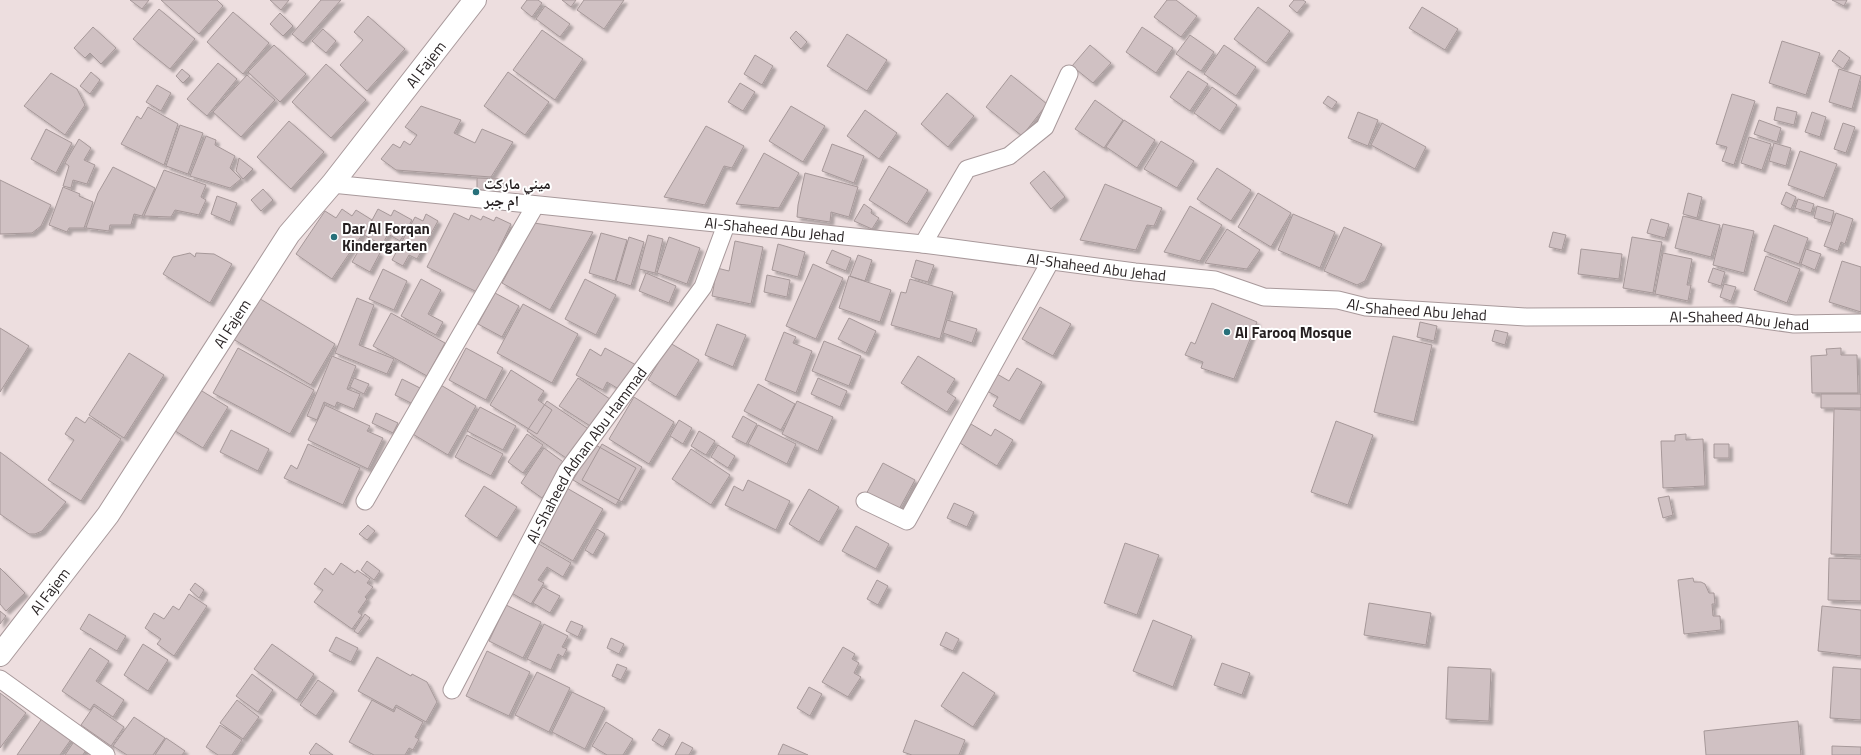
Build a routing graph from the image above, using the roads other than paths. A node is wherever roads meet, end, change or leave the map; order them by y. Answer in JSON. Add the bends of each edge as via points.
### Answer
{"nodes":[{"id":1,"x":475,"y":0,"type":"edge"},
{"id":2,"x":1069,"y":74,"type":"dead end"},
{"id":3,"x":332,"y":184,"type":"junction"},
{"id":4,"x":535,"y":206,"type":"junction"},
{"id":5,"x":726,"y":224,"type":"junction"},
{"id":6,"x":923,"y":244,"type":"junction"},
{"id":7,"x":1050,"y":262,"type":"junction"},
{"id":8,"x":1861,"y":323,"type":"edge"},
{"id":9,"x":365,"y":501,"type":"dead end"},
{"id":10,"x":865,"y":501,"type":"dead end"},
{"id":11,"x":0,"y":655,"type":"edge"},
{"id":12,"x":0,"y":679,"type":"edge"},
{"id":13,"x":452,"y":690,"type":"dead end"},
{"id":14,"x":106,"y":755,"type":"edge"}],
"edges":[{"from":1,"to":3,"type":"main road","name":"Al Fajem"},
{"from":2,"to":6,"type":"street","via":[[1045,127],[1009,156],[967,169]]},
{"from":3,"to":4,"type":"street","name":"Al-Shaheed Abu Jehad"},
{"from":3,"to":11,"type":"main road","name":"Al Fajem","via":[[289,234],[108,516]]},
{"from":4,"to":5,"type":"street","name":"Al-Shaheed Abu Jehad"},
{"from":4,"to":9,"type":"street"},
{"from":5,"to":6,"type":"street","name":"Al-Shaheed Abu Jehad"},
{"from":5,"to":13,"type":"street","name":"Al-Shaheed Adnan Abu Hammad","via":[[703,286],[567,471]]},
{"from":6,"to":7,"type":"street","name":"Al-Shaheed Abu Jehad"},
{"from":7,"to":8,"type":"street","name":"Al-Shaheed Abu Jehad","via":[[1215,280],[1264,297],[1338,300],[1366,307],[1526,317],[1736,316],[1794,324]]},
{"from":7,"to":10,"type":"street","via":[[907,521]]},
{"from":12,"to":14,"type":"street"}]}
